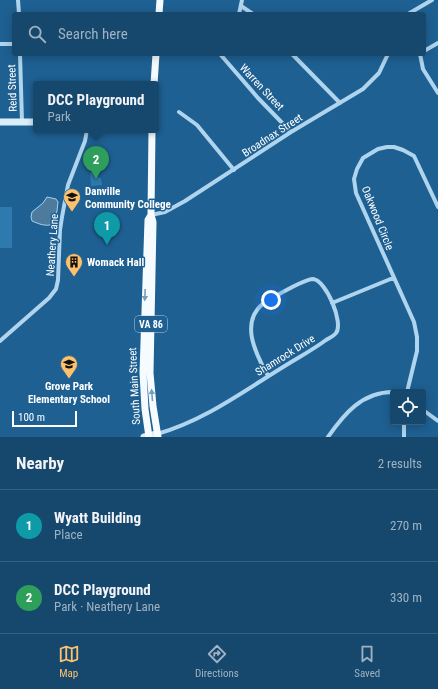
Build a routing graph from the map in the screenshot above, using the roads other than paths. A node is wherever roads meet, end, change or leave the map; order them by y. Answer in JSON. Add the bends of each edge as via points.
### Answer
{"nodes":[{"id":1,"x":18,"y":0,"type":"edge"},
{"id":2,"x":160,"y":0,"type":"edge"},
{"id":3,"x":242,"y":0,"type":"edge"},
{"id":4,"x":432,"y":0,"type":"edge"},
{"id":5,"x":242,"y":6,"type":"junction"},
{"id":6,"x":19,"y":12,"type":"edge"},
{"id":7,"x":159,"y":12,"type":"edge"},
{"id":8,"x":240,"y":12,"type":"edge"},
{"id":9,"x":250,"y":12,"type":"edge"},
{"id":10,"x":411,"y":12,"type":"edge"},
{"id":11,"x":438,"y":43,"type":"edge"},
{"id":12,"x":0,"y":44,"type":"edge"},
{"id":13,"x":12,"y":44,"type":"edge"},
{"id":14,"x":426,"y":50,"type":"edge"},
{"id":15,"x":20,"y":56,"type":"edge"},
{"id":16,"x":156,"y":56,"type":"edge"},
{"id":17,"x":222,"y":56,"type":"edge"},
{"id":18,"x":294,"y":56,"type":"edge"},
{"id":19,"x":387,"y":56,"type":"edge"},
{"id":20,"x":420,"y":56,"type":"edge"},
{"id":21,"x":154,"y":81,"type":"edge"},
{"id":22,"x":438,"y":94,"type":"edge"},
{"id":23,"x":340,"y":103,"type":"junction"},
{"id":24,"x":179,"y":112,"type":"dead end"},
{"id":25,"x":0,"y":122,"type":"edge"},
{"id":26,"x":22,"y":122,"type":"junction"},
{"id":27,"x":33,"y":122,"type":"edge"},
{"id":28,"x":291,"y":132,"type":"junction"},
{"id":29,"x":86,"y":133,"type":"edge"},
{"id":30,"x":152,"y":133,"type":"edge"},
{"id":31,"x":234,"y":170,"type":"junction"},
{"id":32,"x":438,"y":207,"type":"edge"},
{"id":33,"x":151,"y":215,"type":"junction"},
{"id":34,"x":393,"y":278,"type":"junction"},
{"id":35,"x":332,"y":304,"type":"junction"},
{"id":36,"x":0,"y":341,"type":"edge"},
{"id":37,"x":268,"y":376,"type":"junction"},
{"id":38,"x":408,"y":389,"type":"edge"},
{"id":39,"x":390,"y":393,"type":"edge"},
{"id":40,"x":426,"y":412,"type":"edge"},
{"id":41,"x":438,"y":421,"type":"edge"},
{"id":42,"x":404,"y":425,"type":"edge"},
{"id":43,"x":157,"y":435,"type":"edge"},
{"id":44,"x":147,"y":437,"type":"edge"},
{"id":45,"x":328,"y":437,"type":"edge"},
{"id":46,"x":404,"y":437,"type":"edge"}],
"edges":[{"from":1,"to":6,"type":"street"},
{"from":2,"to":7,"type":"main road"},
{"from":3,"to":5,"type":"street"},
{"from":4,"to":10,"type":"street"},
{"from":5,"to":8,"type":"street"},
{"from":5,"to":9,"type":"street"},
{"from":11,"to":14,"type":"street"},
{"from":12,"to":13,"type":"street"},
{"from":15,"to":26,"type":"street","name":"Reid Street"},
{"from":16,"to":21,"type":"main road"},
{"from":17,"to":28,"type":"street","name":"Warren Street"},
{"from":18,"to":23,"type":"street"},
{"from":19,"to":23,"type":"street","name":"Broadnax Street","via":[[379,73],[370,83]]},
{"from":20,"to":22,"type":"street","via":[[423,69]]},
{"from":23,"to":28,"type":"street","name":"Broadnax Street"},
{"from":24,"to":31,"type":"street","via":[[197,125]]},
{"from":25,"to":26,"type":"street"},
{"from":26,"to":27,"type":"street"},
{"from":28,"to":31,"type":"street","name":"Broadnax Street"},
{"from":29,"to":36,"type":"street","name":"Neathery Lane","via":[[68,185],[62,217],[56,289]]},
{"from":30,"to":33,"type":"main road","name":"South Main Street","number":"VA 86"},
{"from":31,"to":33,"type":"street","name":"Broadnax Street","via":[[180,204],[165,212]]},
{"from":32,"to":34,"type":"street","name":"Oakwood Circle","via":[[414,156],[403,150],[387,147],[363,158],[354,178],[356,193]]},
{"from":43,"to":33,"type":"main road","name":"South Main Street","number":"VA 86","one_way":true,"via":[[150,378],[153,222]]},
{"from":33,"to":44,"type":"main road","name":"South Main Street","number":"VA 86","one_way":true,"via":[[148,220],[143,352]]},
{"from":34,"to":35,"type":"street"},
{"from":34,"to":38,"type":"street","name":"Oakwood Circle","via":[[414,322],[417,337],[417,351]]},
{"from":35,"to":37,"type":"street","name":"Shamrock Drive","via":[[339,322],[336,333]]},
{"from":35,"to":37,"type":"street","name":"Shamrock Drive","via":[[322,284],[313,279],[306,280],[268,301],[257,310],[252,326],[253,344]]},
{"from":37,"to":43,"type":"street","name":"Shamrock Drive","via":[[208,414]]},
{"from":39,"to":45,"type":"street","via":[[372,396],[360,402],[344,415]]},
{"from":40,"to":41,"type":"street"},
{"from":42,"to":46,"type":"street"},
{"from":43,"to":44,"type":"street"}]}
